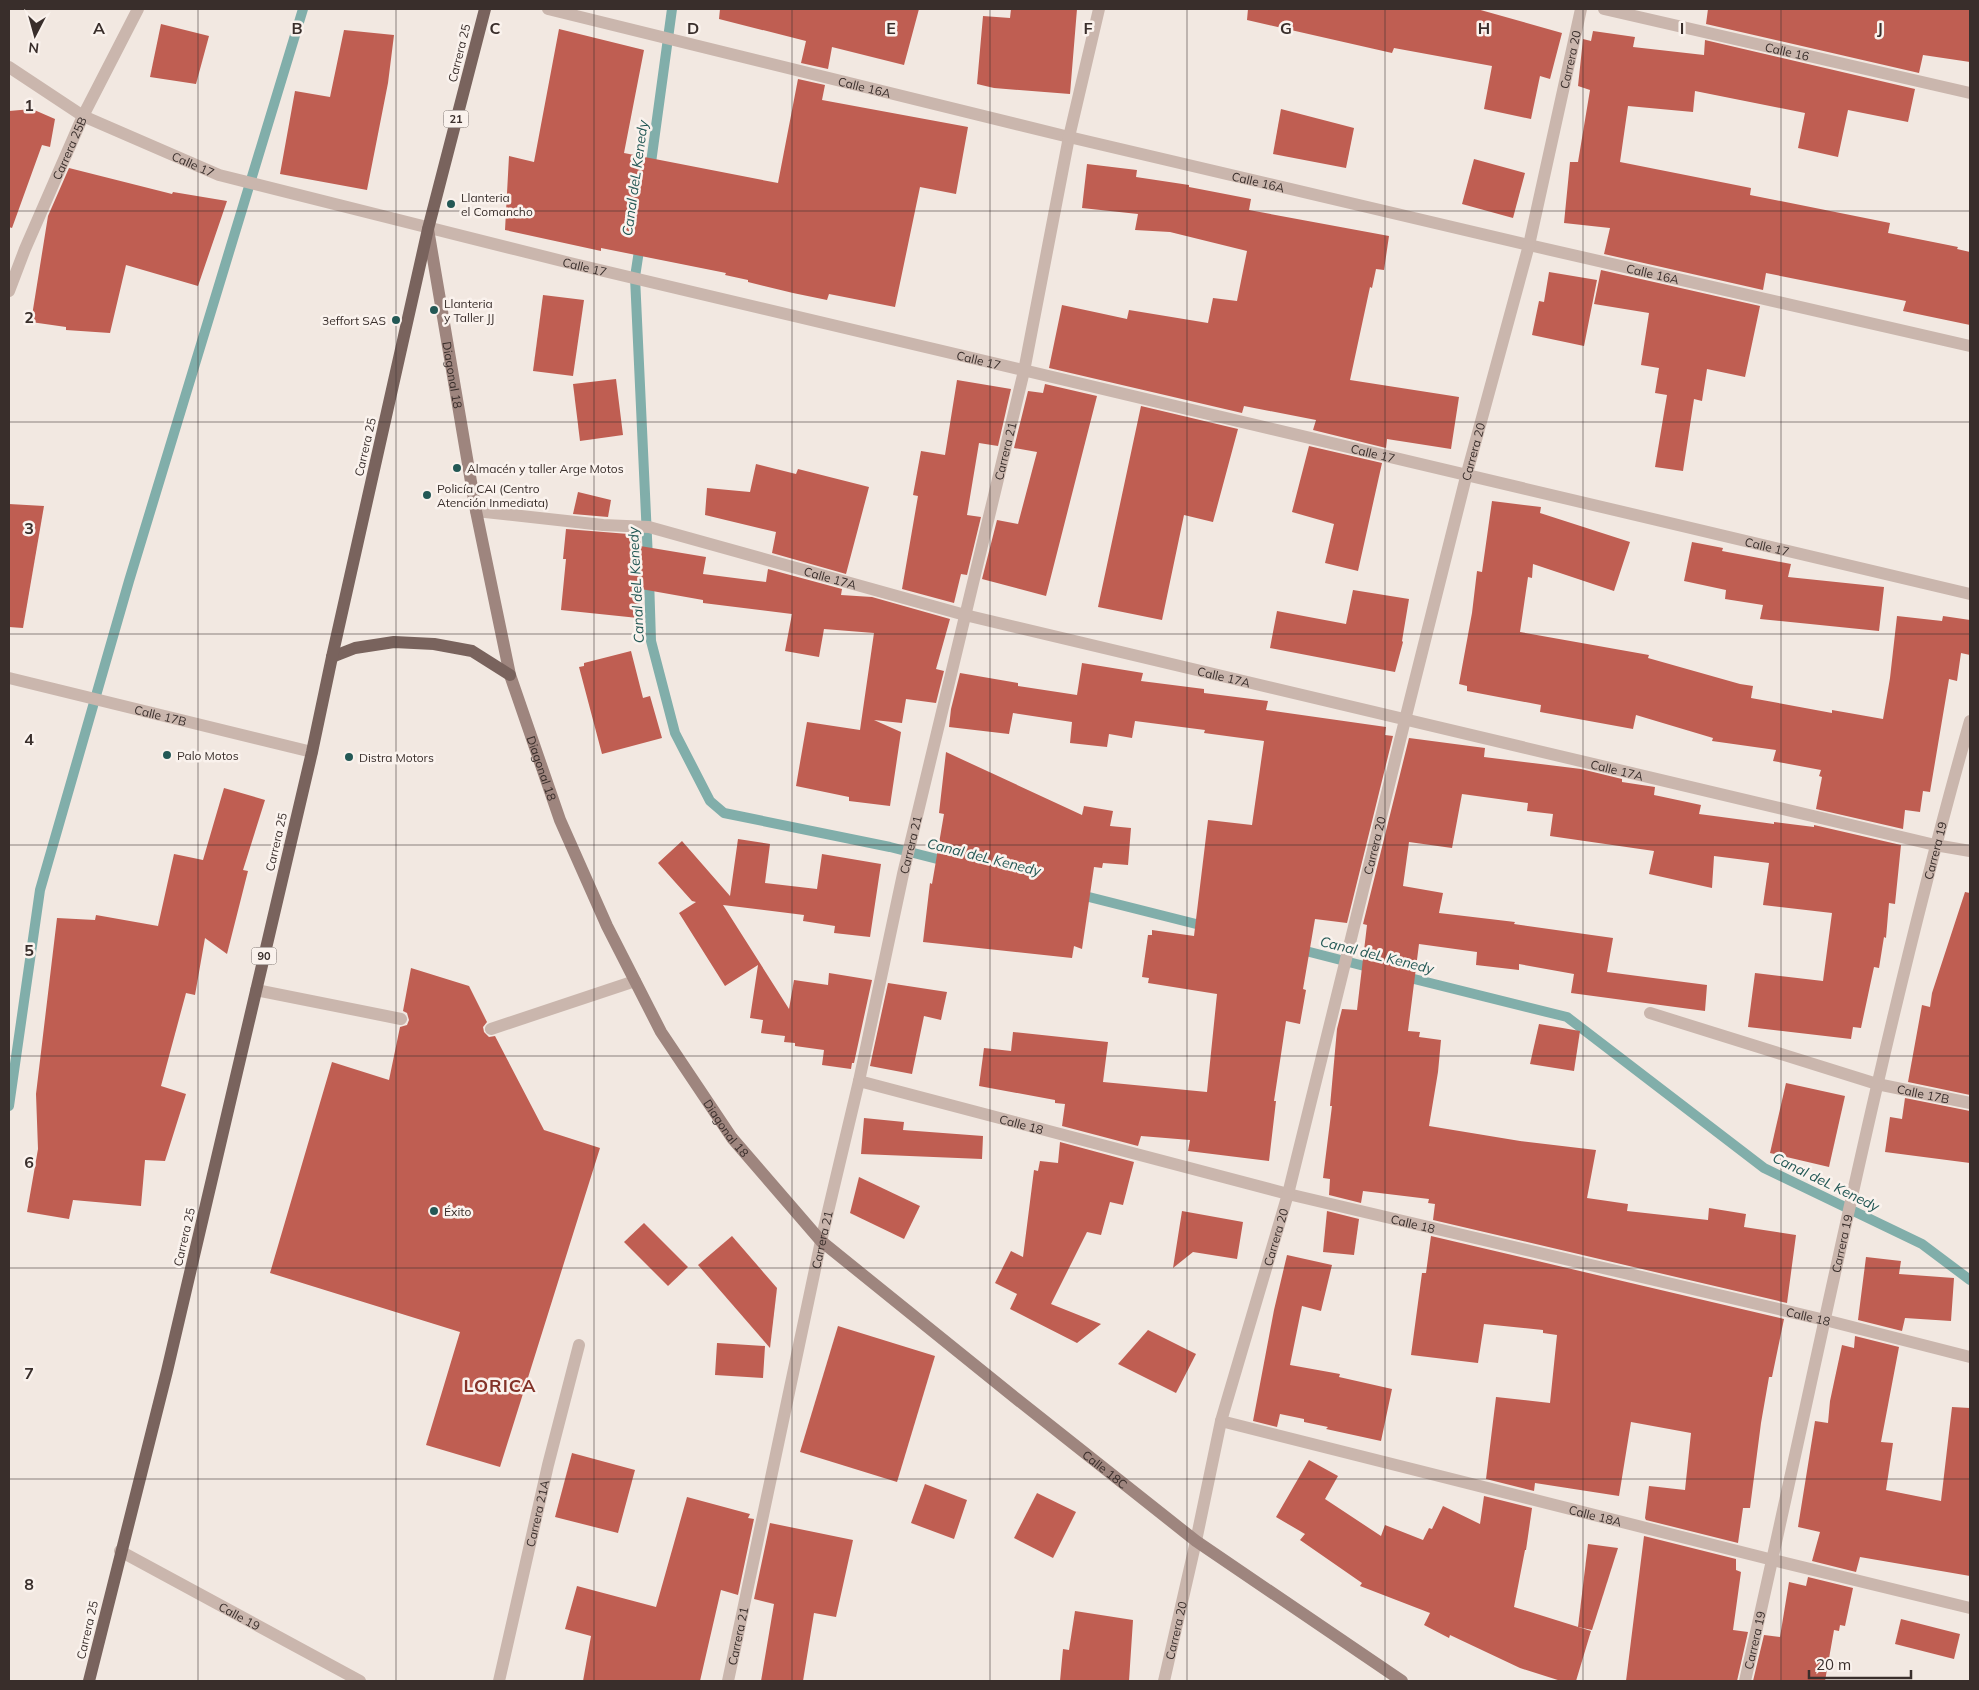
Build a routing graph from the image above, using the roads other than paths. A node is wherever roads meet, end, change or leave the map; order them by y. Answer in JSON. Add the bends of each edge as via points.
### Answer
{"nodes":[{"id":1,"x":138,"y":9,"type":"edge"},
{"id":2,"x":485,"y":9,"type":"edge"},
{"id":3,"x":548,"y":9,"type":"edge"},
{"id":4,"x":1099,"y":9,"type":"edge"},
{"id":5,"x":1581,"y":9,"type":"edge"},
{"id":6,"x":1604,"y":9,"type":"edge"},
{"id":7,"x":9,"y":67,"type":"edge"},
{"id":8,"x":1970,"y":92,"type":"edge"},
{"id":9,"x":83,"y":116,"type":"junction"},
{"id":10,"x":1069,"y":137,"type":"junction"},
{"id":11,"x":428,"y":228,"type":"junction"},
{"id":12,"x":1529,"y":245,"type":"junction"},
{"id":13,"x":9,"y":291,"type":"edge"},
{"id":14,"x":1970,"y":346,"type":"edge"},
{"id":15,"x":1024,"y":371,"type":"junction"},
{"id":16,"x":1467,"y":474,"type":"junction"},
{"id":17,"x":476,"y":511,"type":"junction"},
{"id":18,"x":1970,"y":594,"type":"edge"},
{"id":19,"x":965,"y":615,"type":"junction"},
{"id":20,"x":332,"y":657,"type":"junction"},
{"id":21,"x":510,"y":675,"type":"junction"},
{"id":22,"x":9,"y":678,"type":"edge"},
{"id":23,"x":1404,"y":720,"type":"junction"},
{"id":24,"x":1970,"y":721,"type":"edge"},
{"id":25,"x":312,"y":752,"type":"junction"},
{"id":26,"x":1935,"y":845,"type":"junction"},
{"id":27,"x":1970,"y":851,"type":"edge"},
{"id":28,"x":635,"y":981,"type":"junction"},
{"id":29,"x":256,"y":990,"type":"junction"},
{"id":30,"x":1650,"y":1012,"type":"dead end"},
{"id":31,"x":401,"y":1019,"type":"dead end"},
{"id":32,"x":491,"y":1029,"type":"dead end"},
{"id":33,"x":859,"y":1081,"type":"junction"},
{"id":34,"x":1876,"y":1084,"type":"junction"},
{"id":35,"x":1970,"y":1103,"type":"edge"},
{"id":36,"x":1288,"y":1194,"type":"junction"},
{"id":37,"x":821,"y":1241,"type":"junction"},
{"id":38,"x":1825,"y":1320,"type":"junction"},
{"id":39,"x":579,"y":1345,"type":"dead end"},
{"id":40,"x":1970,"y":1358,"type":"edge"},
{"id":41,"x":1221,"y":1421,"type":"junction"},
{"id":42,"x":1196,"y":1541,"type":"junction"},
{"id":43,"x":120,"y":1551,"type":"junction"},
{"id":44,"x":1773,"y":1560,"type":"junction"},
{"id":45,"x":1970,"y":1608,"type":"edge"},
{"id":46,"x":89,"y":1681,"type":"edge"},
{"id":47,"x":360,"y":1681,"type":"edge"},
{"id":48,"x":499,"y":1681,"type":"edge"},
{"id":49,"x":728,"y":1681,"type":"edge"},
{"id":50,"x":1164,"y":1681,"type":"edge"},
{"id":51,"x":1402,"y":1681,"type":"edge"},
{"id":52,"x":1745,"y":1681,"type":"edge"}],
"edges":[{"from":1,"to":9,"type":"street","name":"Carrera 25B"},
{"from":2,"to":11,"type":"main road","name":"Carrera 25","number":"21"},
{"from":3,"to":10,"type":"street","name":"Calle 16A"},
{"from":4,"to":10,"type":"street","name":"Carrera 21"},
{"from":5,"to":12,"type":"street","name":"Carrera 20"},
{"from":6,"to":8,"type":"street","name":"Calle 16"},
{"from":7,"to":9,"type":"street","name":"Calle 17"},
{"from":9,"to":11,"type":"street","name":"Calle 17","via":[[219,175]]},
{"from":9,"to":13,"type":"street","name":"Carrera 25B"},
{"from":10,"to":12,"type":"street","name":"Calle 16A"},
{"from":10,"to":15,"type":"street","name":"Carrera 21"},
{"from":11,"to":15,"type":"street","name":"Calle 17"},
{"from":11,"to":17,"type":"main road","name":"Diagonal 18"},
{"from":11,"to":20,"type":"main road","name":"Carrera 25","number":"90"},
{"from":12,"to":14,"type":"street","name":"Calle 16A"},
{"from":12,"to":16,"type":"street","name":"Carrera 20"},
{"from":15,"to":16,"type":"street","name":"Calle 17"},
{"from":15,"to":19,"type":"street","name":"Carrera 21"},
{"from":16,"to":18,"type":"street","name":"Calle 17"},
{"from":16,"to":23,"type":"street","name":"Carrera 20"},
{"from":17,"to":19,"type":"street","name":"Calle 17A","via":[[649,527]]},
{"from":17,"to":21,"type":"main road","name":"Diagonal 18"},
{"from":19,"to":23,"type":"street","name":"Calle 17A"},
{"from":19,"to":33,"type":"street","name":"Carrera 21","via":[[903,874]]},
{"from":20,"to":21,"type":"main road","via":[[355,648],[394,642],[434,644],[472,651]]},
{"from":20,"to":25,"type":"main road","name":"Carrera 25","number":"90"},
{"from":21,"to":28,"type":"main road","name":"Diagonal 18","via":[[560,820]]},
{"from":22,"to":25,"type":"street","name":"Calle 17B"},
{"from":23,"to":26,"type":"street","name":"Calle 17A"},
{"from":23,"to":36,"type":"street","name":"Carrera 20"},
{"from":24,"to":26,"type":"street","name":"Carrera 19"},
{"from":25,"to":29,"type":"main road","name":"Carrera 25","number":"90"},
{"from":26,"to":27,"type":"street","name":"Calle 17A"},
{"from":26,"to":34,"type":"street","name":"Carrera 19"},
{"from":28,"to":32,"type":"street"},
{"from":28,"to":37,"type":"main road","name":"Diagonal 18","via":[[661,1032],[732,1138]]},
{"from":29,"to":31,"type":"street"},
{"from":29,"to":43,"type":"main road","name":"Carrera 25","number":"90"},
{"from":30,"to":34,"type":"street","name":"Calle 17B"},
{"from":33,"to":36,"type":"street","name":"Calle 18"},
{"from":33,"to":37,"type":"street","name":"Carrera 21"},
{"from":34,"to":35,"type":"street","name":"Calle 17B"},
{"from":34,"to":38,"type":"street","name":"Carrera 19"},
{"from":36,"to":38,"type":"street","name":"Calle 18"},
{"from":36,"to":41,"type":"street","name":"Carrera 20"},
{"from":37,"to":42,"type":"main road","name":"Calle 18C"},
{"from":37,"to":49,"type":"street","name":"Carrera 21"},
{"from":38,"to":40,"type":"street","name":"Calle 18"},
{"from":38,"to":44,"type":"street","name":"Carrera 19"},
{"from":39,"to":48,"type":"street","name":"Carrera 21A"},
{"from":41,"to":42,"type":"street","name":"Carrera 20"},
{"from":41,"to":44,"type":"street","name":"Calle 18A"},
{"from":42,"to":50,"type":"street","name":"Carrera 20"},
{"from":42,"to":51,"type":"main road","name":"Calle 18C"},
{"from":43,"to":46,"type":"main road","name":"Carrera 25","number":"90"},
{"from":43,"to":47,"type":"street","name":"Calle 19"},
{"from":44,"to":45,"type":"street","name":"Calle 18A"},
{"from":44,"to":52,"type":"street","name":"Carrera 19"}]}
